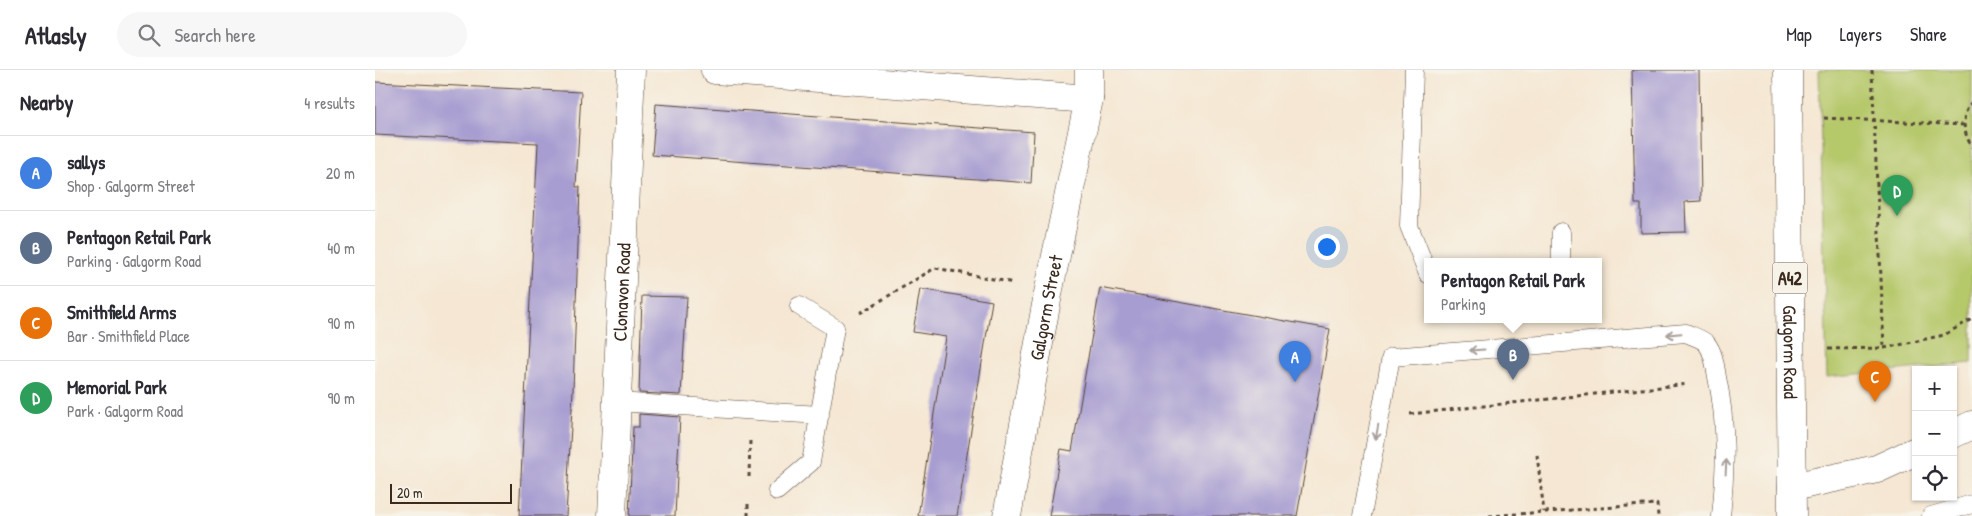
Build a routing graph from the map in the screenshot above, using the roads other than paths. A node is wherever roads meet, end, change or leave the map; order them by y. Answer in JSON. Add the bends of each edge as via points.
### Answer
{"nodes":[{"id":1,"x":631,"y":70,"type":"edge"},
{"id":2,"x":715,"y":70,"type":"edge"},
{"id":3,"x":1089,"y":70,"type":"edge"},
{"id":4,"x":1414,"y":70,"type":"edge"},
{"id":5,"x":1788,"y":70,"type":"edge"},
{"id":6,"x":861,"y":76,"type":"edge"},
{"id":7,"x":1089,"y":99,"type":"junction"},
{"id":8,"x":1561,"y":232,"type":"dead end"},
{"id":9,"x":1561,"y":258,"type":"edge"},
{"id":10,"x":1424,"y":264,"type":"edge"},
{"id":11,"x":799,"y":306,"type":"dead end"},
{"id":12,"x":617,"y":402,"type":"junction"},
{"id":13,"x":820,"y":415,"type":"junction"},
{"id":14,"x":1972,"y":425,"type":"edge"},
{"id":15,"x":1957,"y":432,"type":"edge"},
{"id":16,"x":1912,"y":453,"type":"edge"},
{"id":17,"x":1792,"y":487,"type":"junction"},
{"id":18,"x":777,"y":491,"type":"dead end"},
{"id":19,"x":1972,"y":504,"type":"edge"},
{"id":20,"x":612,"y":516,"type":"edge"},
{"id":21,"x":1007,"y":516,"type":"edge"},
{"id":22,"x":1362,"y":516,"type":"edge"},
{"id":23,"x":1721,"y":516,"type":"edge"},
{"id":24,"x":1792,"y":516,"type":"edge"},
{"id":25,"x":1931,"y":516,"type":"edge"}],
"edges":[{"from":1,"to":12,"type":"street","name":"Clonavon Road"},
{"from":2,"to":6,"type":"street"},
{"from":3,"to":7,"type":"street","name":"Galgorm Street"},
{"from":4,"to":10,"type":"lane","via":[[1409,226]]},
{"from":5,"to":17,"type":"street","name":"Galgorm Road","number":"A42"},
{"from":6,"to":7,"type":"street"},
{"from":7,"to":21,"type":"street","name":"Galgorm Street","via":[[1049,289]]},
{"from":8,"to":9,"type":"lane"},
{"from":11,"to":13,"type":"lane","via":[[835,328]]},
{"from":12,"to":13,"type":"lane"},
{"from":12,"to":20,"type":"street","name":"Clonavon Road"},
{"from":13,"to":18,"type":"lane","via":[[811,462]]},
{"from":14,"to":15,"type":"street"},
{"from":16,"to":17,"type":"street","via":[[1877,469]]},
{"from":17,"to":24,"type":"street","name":"Galgorm Road","number":"A42"},
{"from":19,"to":25,"type":"lane"},
{"from":23,"to":22,"type":"lane","one_way":true,"via":[[1727,464],[1718,380],[1706,343],[1686,333],[1391,357]]}]}
